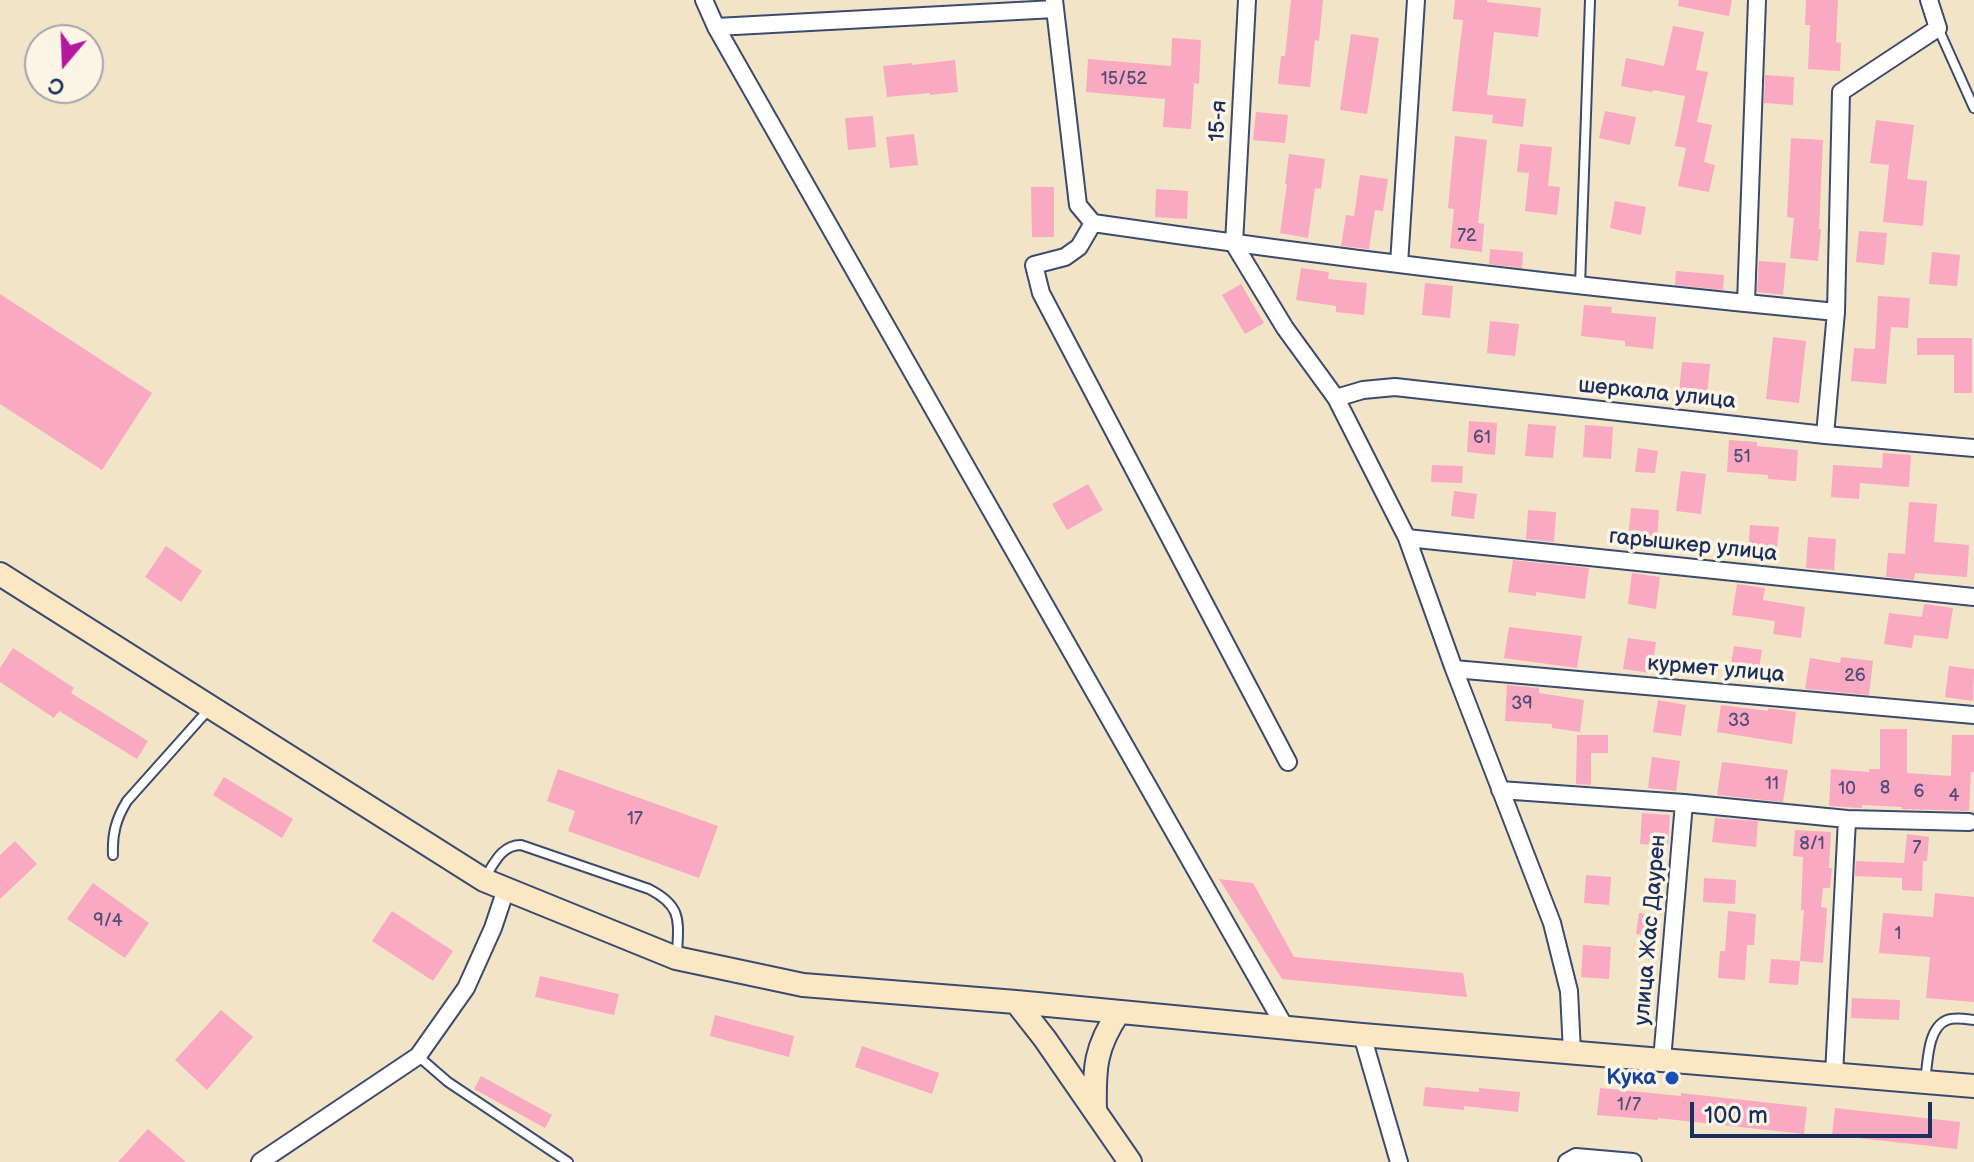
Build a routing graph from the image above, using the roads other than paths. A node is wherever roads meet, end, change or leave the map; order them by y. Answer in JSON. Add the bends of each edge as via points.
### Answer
{"nodes":[{"id":1,"x":704,"y":0,"type":"edge"},
{"id":2,"x":1247,"y":0,"type":"edge"},
{"id":3,"x":1416,"y":0,"type":"edge"},
{"id":4,"x":1590,"y":0,"type":"edge"},
{"id":5,"x":1757,"y":0,"type":"edge"},
{"id":6,"x":1929,"y":0,"type":"edge"},
{"id":7,"x":1055,"y":4,"type":"edge"},
{"id":8,"x":716,"y":27,"type":"junction"},
{"id":9,"x":1938,"y":28,"type":"junction"},
{"id":10,"x":1974,"y":108,"type":"edge"},
{"id":11,"x":1093,"y":223,"type":"junction"},
{"id":12,"x":1234,"y":244,"type":"junction"},
{"id":13,"x":1399,"y":264,"type":"junction"},
{"id":14,"x":1580,"y":286,"type":"junction"},
{"id":15,"x":1746,"y":303,"type":"junction"},
{"id":16,"x":1836,"y":312,"type":"junction"},
{"id":17,"x":1336,"y":398,"type":"junction"},
{"id":18,"x":1825,"y":435,"type":"junction"},
{"id":19,"x":1974,"y":448,"type":"edge"},
{"id":20,"x":1407,"y":538,"type":"junction"},
{"id":21,"x":0,"y":574,"type":"edge"},
{"id":22,"x":1974,"y":597,"type":"edge"},
{"id":23,"x":1454,"y":669,"type":"junction"},
{"id":24,"x":211,"y":708,"type":"junction"},
{"id":25,"x":1974,"y":715,"type":"edge"},
{"id":26,"x":1288,"y":762,"type":"dead end"},
{"id":27,"x":1500,"y":790,"type":"junction"},
{"id":28,"x":1684,"y":803,"type":"junction"},
{"id":29,"x":1847,"y":819,"type":"junction"},
{"id":30,"x":1969,"y":822,"type":"dead end"},
{"id":31,"x":113,"y":855,"type":"dead end"},
{"id":32,"x":484,"y":880,"type":"junction"},
{"id":33,"x":506,"y":889,"type":"junction"},
{"id":34,"x":676,"y":958,"type":"junction"},
{"id":35,"x":1016,"y":1002,"type":"junction"},
{"id":36,"x":1119,"y":1012,"type":"junction"},
{"id":37,"x":1974,"y":1020,"type":"edge"},
{"id":38,"x":1285,"y":1027,"type":"junction"},
{"id":39,"x":1362,"y":1035,"type":"junction"},
{"id":40,"x":1572,"y":1052,"type":"junction"},
{"id":41,"x":418,"y":1056,"type":"junction"},
{"id":42,"x":1662,"y":1060,"type":"junction"},
{"id":43,"x":1834,"y":1075,"type":"junction"},
{"id":44,"x":1925,"y":1083,"type":"junction"},
{"id":45,"x":1974,"y":1086,"type":"edge"},
{"id":46,"x":1095,"y":1111,"type":"junction"},
{"id":47,"x":1572,"y":1159,"type":"edge"},
{"id":48,"x":260,"y":1162,"type":"edge"},
{"id":49,"x":568,"y":1162,"type":"edge"},
{"id":50,"x":1130,"y":1162,"type":"edge"},
{"id":51,"x":1399,"y":1162,"type":"edge"},
{"id":52,"x":1633,"y":1162,"type":"edge"}],
"edges":[{"from":1,"to":8,"type":"street"},
{"from":2,"to":12,"type":"street","name":"15-я"},
{"from":3,"to":13,"type":"street"},
{"from":4,"to":14,"type":"lane"},
{"from":5,"to":15,"type":"street"},
{"from":6,"to":9,"type":"street"},
{"from":7,"to":8,"type":"street"},
{"from":7,"to":11,"type":"street","via":[[1078,205]]},
{"from":8,"to":38,"type":"street"},
{"from":9,"to":10,"type":"lane"},
{"from":9,"to":16,"type":"street","via":[[1841,92]]},
{"from":11,"to":12,"type":"street"},
{"from":11,"to":26,"type":"street","via":[[1079,247],[1065,257],[1034,265],[1041,293]]},
{"from":12,"to":13,"type":"street"},
{"from":12,"to":17,"type":"street"},
{"from":13,"to":14,"type":"street"},
{"from":14,"to":15,"type":"street"},
{"from":15,"to":16,"type":"street"},
{"from":16,"to":18,"type":"street"},
{"from":17,"to":18,"type":"street","name":"шеркала улица","via":[[1395,387]]},
{"from":17,"to":20,"type":"street"},
{"from":18,"to":19,"type":"street","name":"шеркала улица"},
{"from":20,"to":22,"type":"street","name":"гарышкер улица"},
{"from":20,"to":23,"type":"street"},
{"from":21,"to":24,"type":"main road"},
{"from":23,"to":25,"type":"street","name":"курмет улица"},
{"from":23,"to":27,"type":"street"},
{"from":24,"to":31,"type":"lane","via":[[127,801],[115,825]]},
{"from":24,"to":32,"type":"main road"},
{"from":27,"to":28,"type":"street"},
{"from":27,"to":40,"type":"street","via":[[1552,923],[1569,991]]},
{"from":28,"to":29,"type":"street"},
{"from":28,"to":42,"type":"street","name":"улица Жас Даурен"},
{"from":29,"to":30,"type":"street"},
{"from":29,"to":43,"type":"street"},
{"from":32,"to":33,"type":"main road"},
{"from":32,"to":34,"type":"lane","via":[[504,849],[521,845],[649,889],[674,909]]},
{"from":33,"to":34,"type":"main road"},
{"from":33,"to":41,"type":"street","via":[[466,988]]},
{"from":34,"to":35,"type":"main road","via":[[803,985]]},
{"from":35,"to":36,"type":"main road"},
{"from":35,"to":46,"type":"main road"},
{"from":36,"to":38,"type":"main road"},
{"from":36,"to":46,"type":"main road","via":[[1101,1042]]},
{"from":37,"to":44,"type":"lane","via":[[1950,1019],[1939,1025]]},
{"from":38,"to":39,"type":"main road"},
{"from":39,"to":40,"type":"main road"},
{"from":39,"to":51,"type":"street"},
{"from":40,"to":42,"type":"main road"},
{"from":41,"to":48,"type":"street"},
{"from":41,"to":49,"type":"lane"},
{"from":42,"to":43,"type":"main road"},
{"from":43,"to":44,"type":"main road"},
{"from":44,"to":45,"type":"main road"},
{"from":46,"to":50,"type":"main road"},
{"from":47,"to":52,"type":"street"}]}
